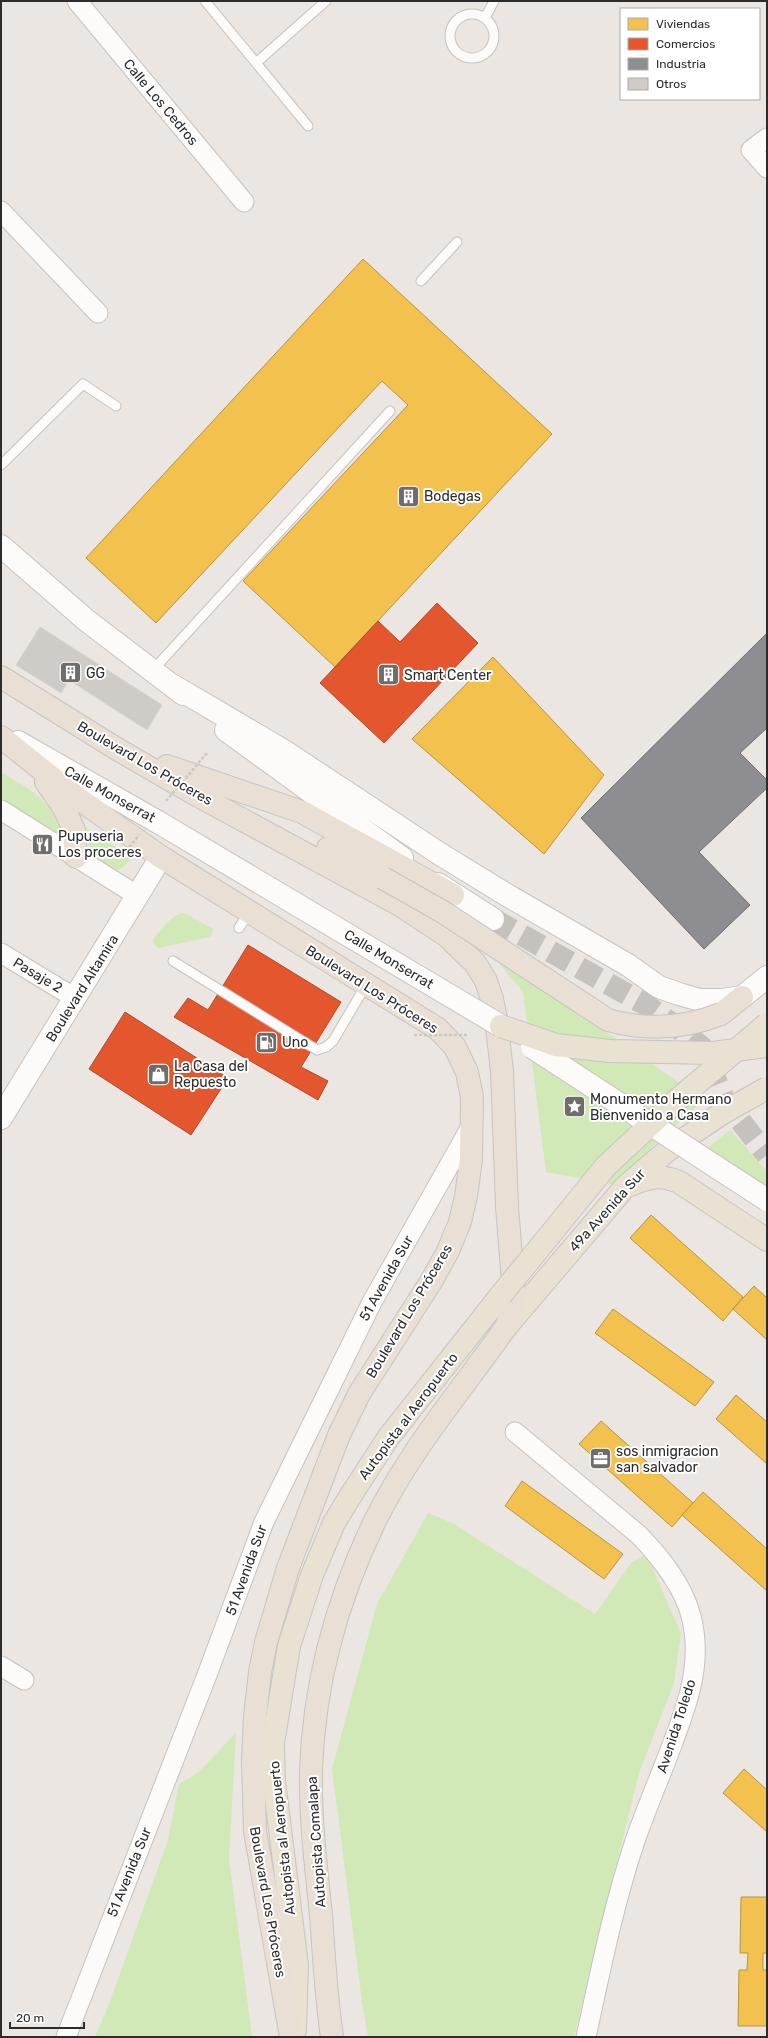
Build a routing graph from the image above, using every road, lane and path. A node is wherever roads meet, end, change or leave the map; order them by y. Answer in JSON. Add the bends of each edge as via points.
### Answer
{"nodes":[{"id":1,"x":77,"y":1,"type":"edge"},
{"id":2,"x":205,"y":1,"type":"edge"},
{"id":3,"x":326,"y":1,"type":"edge"},
{"id":4,"x":494,"y":1,"type":"edge"},
{"id":5,"x":485,"y":18,"type":"junction"},
{"id":6,"x":257,"y":62,"type":"junction"},
{"id":7,"x":308,"y":126,"type":"dead end"},
{"id":8,"x":767,"y":138,"type":"edge"},
{"id":9,"x":767,"y":168,"type":"edge"},
{"id":10,"x":244,"y":202,"type":"dead end"},
{"id":11,"x":1,"y":210,"type":"edge"},
{"id":12,"x":457,"y":242,"type":"dead end"},
{"id":13,"x":421,"y":281,"type":"dead end"},
{"id":14,"x":98,"y":313,"type":"dead end"},
{"id":15,"x":116,"y":406,"type":"dead end"},
{"id":16,"x":390,"y":411,"type":"dead end"},
{"id":17,"x":1,"y":464,"type":"edge"},
{"id":18,"x":1,"y":546,"type":"edge"},
{"id":19,"x":153,"y":670,"type":"junction"},
{"id":20,"x":1,"y":677,"type":"edge"},
{"id":21,"x":172,"y":685,"type":"junction"},
{"id":22,"x":1,"y":733,"type":"edge"},
{"id":23,"x":1,"y":737,"type":"edge"},
{"id":24,"x":117,"y":748,"type":"junction"},
{"id":25,"x":1,"y":810,"type":"edge"},
{"id":26,"x":236,"y":815,"type":"junction"},
{"id":27,"x":76,"y":857,"type":"junction"},
{"id":28,"x":161,"y":857,"type":"junction"},
{"id":29,"x":453,"y":895,"type":"junction"},
{"id":30,"x":138,"y":896,"type":"junction"},
{"id":31,"x":493,"y":919,"type":"tunnel mouth"},
{"id":32,"x":1,"y":953,"type":"edge"},
{"id":33,"x":173,"y":961,"type":"dead end"},
{"id":34,"x":767,"y":976,"type":"edge"},
{"id":35,"x":366,"y":985,"type":"junction"},
{"id":36,"x":742,"y":997,"type":"junction"},
{"id":37,"x":75,"y":998,"type":"junction"},
{"id":38,"x":767,"y":1024,"type":"edge"},
{"id":39,"x":501,"y":1026,"type":"junction"},
{"id":40,"x":767,"y":1046,"type":"edge"},
{"id":41,"x":767,"y":1088,"type":"edge"},
{"id":42,"x":7,"y":1096,"type":"edge"},
{"id":43,"x":1,"y":1118,"type":"edge"},
{"id":44,"x":472,"y":1124,"type":"junction"},
{"id":45,"x":625,"y":1187,"type":"junction"},
{"id":46,"x":767,"y":1200,"type":"edge"},
{"id":47,"x":767,"y":1240,"type":"edge"},
{"id":48,"x":506,"y":1327,"type":"junction"},
{"id":49,"x":515,"y":1432,"type":"dead end"},
{"id":50,"x":403,"y":1472,"type":"joint"},
{"id":51,"x":1,"y":1666,"type":"edge"},
{"id":52,"x":24,"y":1680,"type":"dead end"},
{"id":53,"x":66,"y":2037,"type":"edge"},
{"id":54,"x":291,"y":2037,"type":"edge"},
{"id":55,"x":294,"y":2037,"type":"edge"},
{"id":56,"x":332,"y":2037,"type":"edge"},
{"id":57,"x":586,"y":2037,"type":"edge"}],
"edges":[{"from":1,"to":10,"type":"street","name":"Calle Los Cedros"},
{"from":2,"to":6,"type":"lane"},
{"from":3,"to":6,"type":"lane"},
{"from":4,"to":5,"type":"lane"},
{"from":5,"to":5,"type":"lane","via":[[469,14],[460,17],[454,23],[450,40],[454,48],[467,58],[476,58],[491,49],[494,32]]},
{"from":6,"to":7,"type":"lane"},
{"from":8,"to":9,"type":"street","via":[[752,150]]},
{"from":11,"to":14,"type":"street"},
{"from":12,"to":13,"type":"lane"},
{"from":15,"to":17,"type":"lane","via":[[83,384]]},
{"from":16,"to":19,"type":"lane"},
{"from":18,"to":19,"type":"street","via":[[86,620]]},
{"from":19,"to":21,"type":"street"},
{"from":20,"to":24,"type":"highway","name":"Boulevard Los Próceres"},
{"from":21,"to":29,"type":"street","via":[[255,752]]},
{"from":21,"to":36,"type":"street","via":[[284,751],[440,854],[628,965],[659,987],[700,1000]]},
{"from":22,"to":39,"type":"street","name":"Calle Monserrat","bridge":true,"via":[[158,822]]},
{"from":23,"to":27,"type":"highway","via":[[34,767],[51,788],[74,830]]},
{"from":23,"to":28,"type":"highway","name":"Boulevard Los Próceres","via":[[76,798]]},
{"from":24,"to":26,"type":"highway","name":"Boulevard Los Próceres"},
{"from":24,"to":29,"type":"highway","via":[[302,812]]},
{"from":25,"to":27,"type":"street"},
{"from":26,"to":36,"type":"highway","bridge":true,"via":[[307,837],[383,878],[443,912],[608,1020],[630,1026],[657,1028],[684,1025],[721,1014]]},
{"from":26,"to":48,"type":"highway","name":"Boulevard Los Próceres","via":[[400,905],[447,936],[475,963],[486,982],[496,1019],[502,1071],[507,1207],[514,1294],[513,1309]]},
{"from":27,"to":30,"type":"street"},
{"from":28,"to":30,"type":"street","name":"Boulevard Altamira"},
{"from":28,"to":35,"type":"highway","name":"Boulevard Los Próceres","via":[[244,920]]},
{"from":29,"to":31,"type":"street"},
{"from":30,"to":37,"type":"street","name":"Boulevard Altamira","via":[[121,930]]},
{"from":32,"to":37,"type":"street","name":"Pasaje 2"},
{"from":33,"to":35,"type":"lane","via":[[317,1050],[333,1041]]},
{"from":34,"to":36,"type":"street"},
{"from":35,"to":44,"type":"highway","name":"Boulevard Los Próceres","via":[[438,1029],[455,1047],[467,1072],[472,1097]]},
{"from":37,"to":42,"type":"street","name":"Boulevard Altamira"},
{"from":38,"to":55,"type":"main road","name":"Autopista al Aeropuerto","bridge":true,"via":[[677,1100],[606,1166],[388,1438],[334,1523],[312,1575],[289,1646],[273,1743],[274,1781],[297,1965]]},
{"from":39,"to":40,"type":"main road","bridge":true,"via":[[556,1045],[610,1051],[713,1053]]},
{"from":39,"to":46,"type":"street","name":"Calle Monserrat","bridge":true},
{"from":41,"to":45,"type":"main road","name":"49a Avenida Sur","bridge":true,"via":[[668,1150]]},
{"from":42,"to":43,"type":"street","name":"Boulevard Altamira"},
{"from":44,"to":53,"type":"street","name":"51 Avenida Sur","via":[[372,1302],[264,1522]]},
{"from":44,"to":54,"type":"highway","name":"Boulevard Los Próceres","via":[[466,1196],[460,1222],[432,1280],[359,1394],[339,1435],[288,1568],[266,1642],[255,1716],[255,1831]]},
{"from":45,"to":47,"type":"main road","via":[[644,1179],[665,1176],[695,1191]]},
{"from":45,"to":48,"type":"main road","name":"49a Avenida Sur"},
{"from":48,"to":50,"type":"highway","name":"Boulevard Los Próceres","via":[[432,1425]]},
{"from":49,"to":57,"type":"street","name":"Avenida Toledo","via":[[640,1536],[666,1565],[691,1616],[696,1651],[689,1697],[635,1841],[619,1897]]},
{"from":50,"to":56,"type":"highway","name":"Autopista Comalapa","via":[[374,1523],[348,1584],[316,1705],[311,1770],[312,1813]]},
{"from":51,"to":52,"type":"street"}]}
